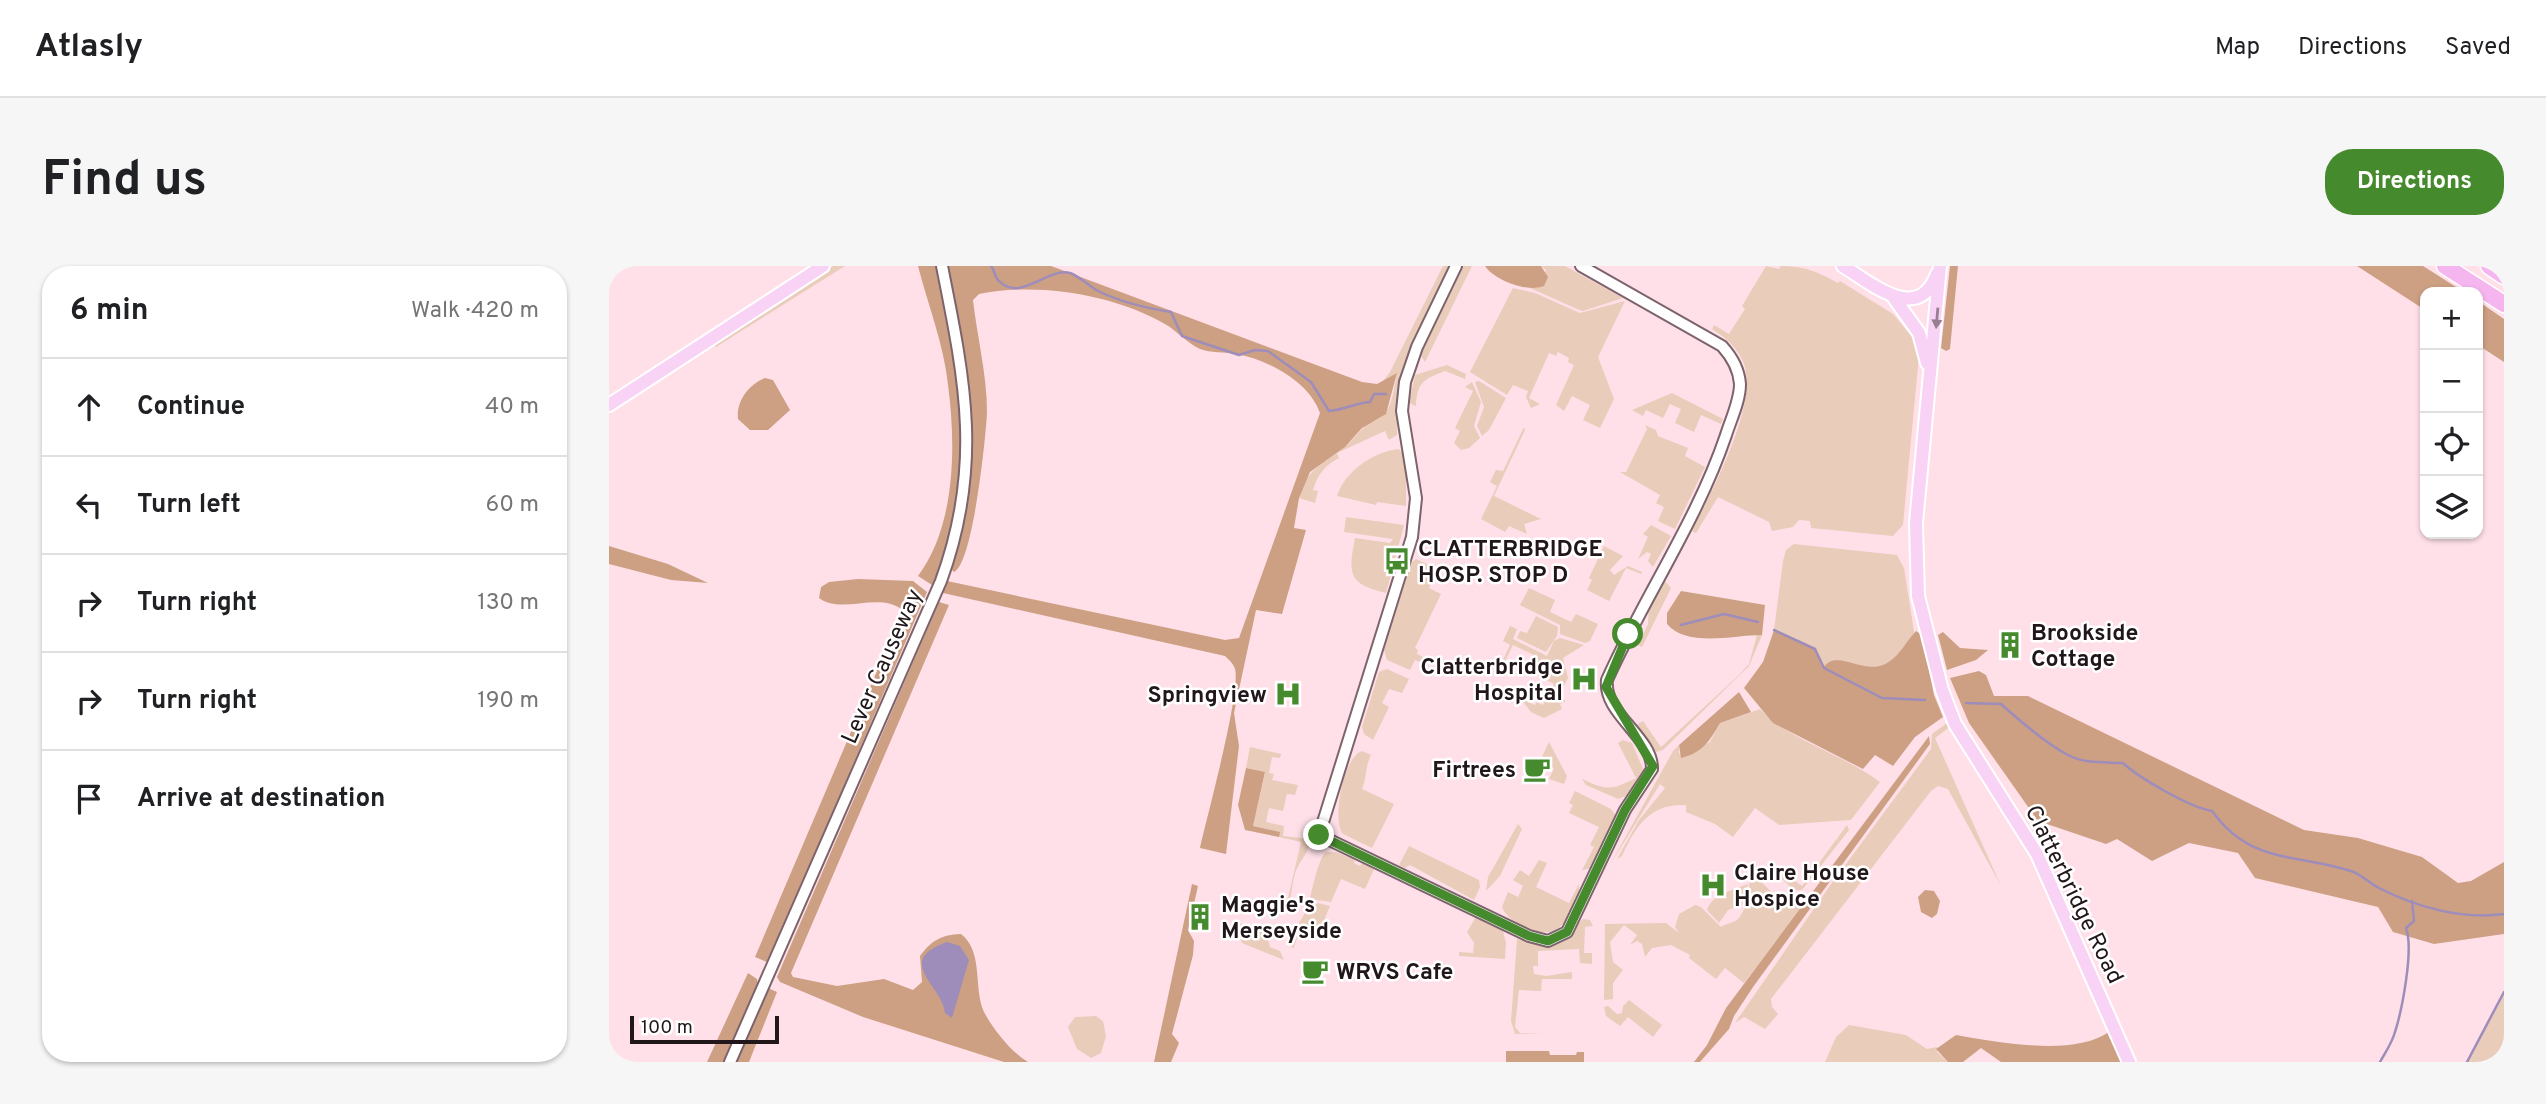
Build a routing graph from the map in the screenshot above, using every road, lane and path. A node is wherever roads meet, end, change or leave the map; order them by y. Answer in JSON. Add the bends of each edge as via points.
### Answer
{"nodes":[{"id":1,"x":823,"y":266,"type":"edge"},
{"id":2,"x":941,"y":266,"type":"edge"},
{"id":3,"x":1457,"y":266,"type":"edge"},
{"id":4,"x":1581,"y":266,"type":"edge"},
{"id":5,"x":1843,"y":266,"type":"edge"},
{"id":6,"x":1939,"y":266,"type":"edge"},
{"id":7,"x":2445,"y":266,"type":"edge"},
{"id":8,"x":2489,"y":266,"type":"edge"},
{"id":9,"x":2504,"y":276,"type":"edge"},
{"id":10,"x":1894,"y":298,"type":"junction"},
{"id":11,"x":2504,"y":304,"type":"edge"},
{"id":12,"x":1928,"y":370,"type":"junction"},
{"id":13,"x":609,"y":405,"type":"edge"},
{"id":14,"x":730,"y":1062,"type":"edge"},
{"id":15,"x":2129,"y":1062,"type":"edge"}],
"edges":[{"from":1,"to":13,"type":"main road"},
{"from":2,"to":14,"type":"street","name":"Lever Causeway","via":[[963,370],[967,417],[958,533]]},
{"from":3,"to":4,"type":"street","via":[[1417,346],[1405,382],[1402,411],[1416,498],[1413,529],[1319,835],[1548,941],[1567,932],[1625,810],[1652,769],[1609,695],[1607,680],[1700,501],[1739,396],[1737,368],[1723,346]]},
{"from":5,"to":10,"type":"main road"},
{"from":6,"to":10,"type":"main road","via":[[1925,293]]},
{"from":6,"to":12,"type":"main road","one_way":true},
{"from":7,"to":11,"type":"highway"},
{"from":8,"to":9,"type":"highway"},
{"from":10,"to":12,"type":"main road","via":[[1919,333]]},
{"from":12,"to":15,"type":"main road","name":"Clatterbridge Road","via":[[1916,554],[1918,596],[1942,690],[1951,714],[2037,854]]}]}
